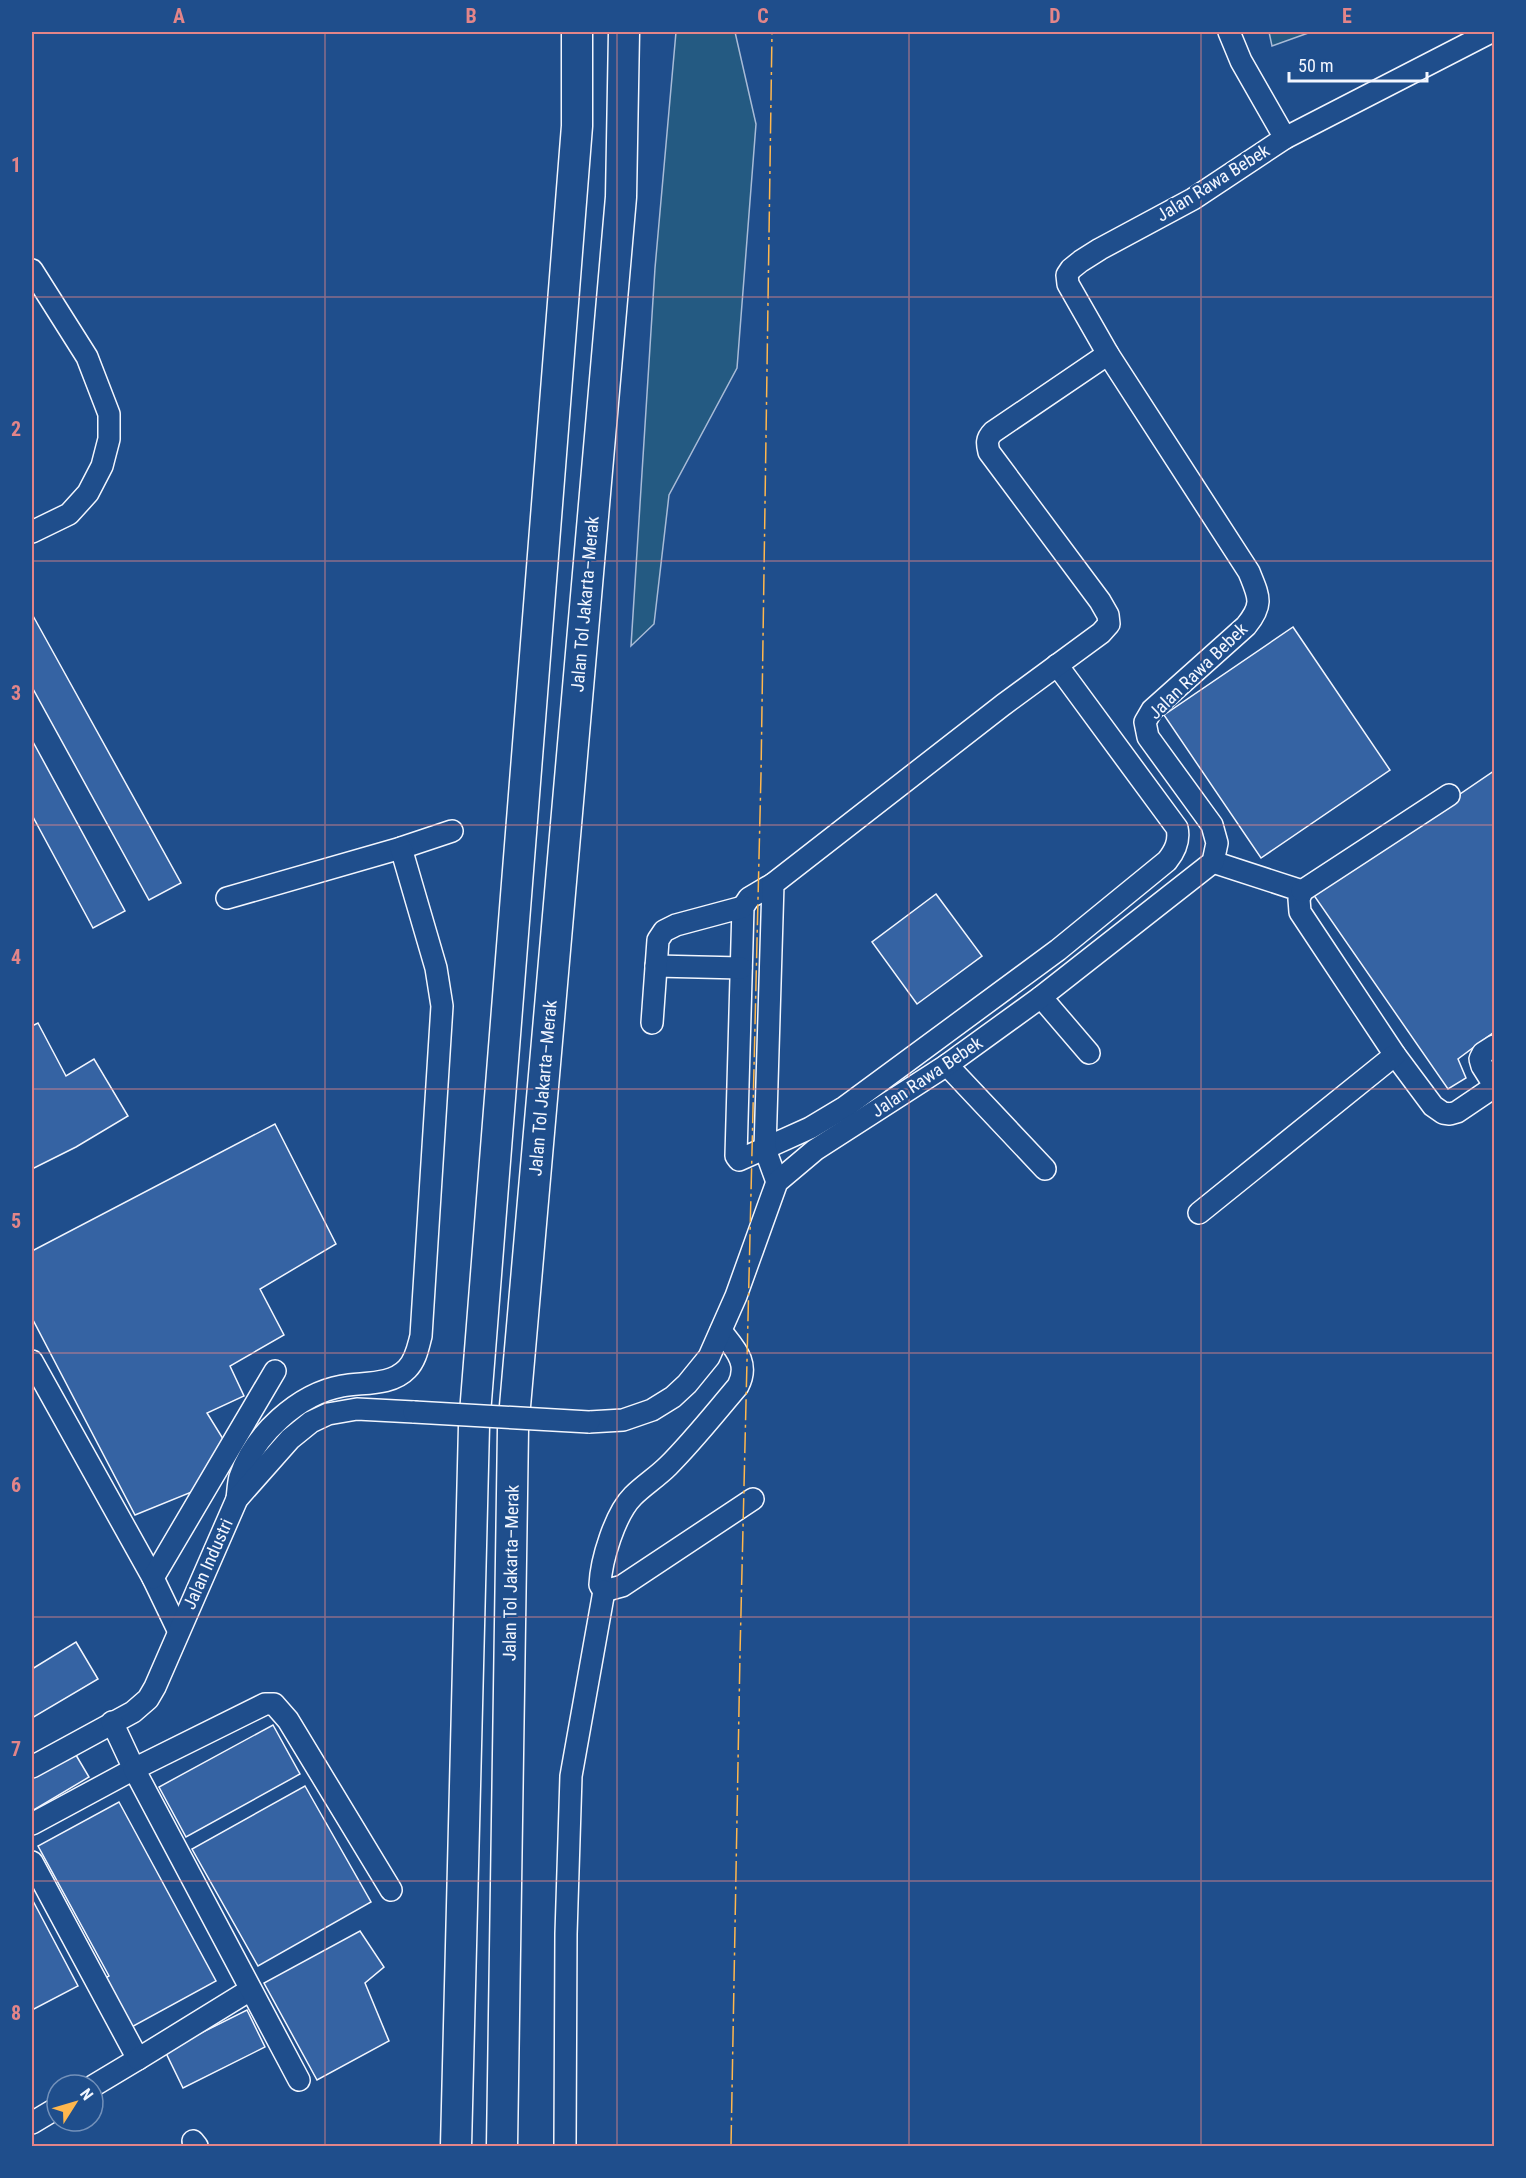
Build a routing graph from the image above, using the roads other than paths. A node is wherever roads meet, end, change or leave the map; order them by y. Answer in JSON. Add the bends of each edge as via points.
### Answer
{"nodes":[{"id":1,"x":577,"y":32,"type":"edge"},
{"id":2,"x":624,"y":32,"type":"edge"},
{"id":3,"x":1229,"y":32,"type":"edge"},
{"id":4,"x":1491,"y":32,"type":"edge"},
{"id":5,"x":1286,"y":138,"type":"junction"},
{"id":6,"x":32,"y":270,"type":"edge"},
{"id":7,"x":1108,"y":354,"type":"junction"},
{"id":8,"x":32,"y":532,"type":"edge"},
{"id":9,"x":1057,"y":665,"type":"junction"},
{"id":10,"x":1449,"y":795,"type":"dead end"},
{"id":11,"x":452,"y":831,"type":"dead end"},
{"id":12,"x":401,"y":848,"type":"junction"},
{"id":13,"x":1213,"y":862,"type":"junction"},
{"id":14,"x":773,"y":884,"type":"junction"},
{"id":15,"x":1302,"y":891,"type":"junction"},
{"id":16,"x":227,"y":898,"type":"dead end"},
{"id":17,"x":743,"y":908,"type":"junction"},
{"id":18,"x":656,"y":966,"type":"junction"},
{"id":19,"x":741,"y":968,"type":"junction"},
{"id":20,"x":1041,"y":997,"type":"junction"},
{"id":21,"x":652,"y":1023,"type":"dead end"},
{"id":22,"x":1494,"y":1046,"type":"edge"},
{"id":23,"x":1089,"y":1053,"type":"dead end"},
{"id":24,"x":1395,"y":1054,"type":"junction"},
{"id":25,"x":947,"y":1065,"type":"junction"},
{"id":26,"x":1494,"y":1086,"type":"edge"},
{"id":27,"x":765,"y":1149,"type":"junction"},
{"id":28,"x":1045,"y":1168,"type":"dead end"},
{"id":29,"x":777,"y":1182,"type":"junction"},
{"id":30,"x":1199,"y":1213,"type":"dead end"},
{"id":31,"x":721,"y":1331,"type":"junction"},
{"id":32,"x":32,"y":1361,"type":"edge"},
{"id":33,"x":275,"y":1371,"type":"dead end"},
{"id":34,"x":589,"y":1422,"type":"joint"},
{"id":35,"x":753,"y":1499,"type":"dead end"},
{"id":36,"x":237,"y":1500,"type":"junction"},
{"id":37,"x":153,"y":1578,"type":"junction"},
{"id":38,"x":604,"y":1591,"type":"junction"},
{"id":39,"x":178,"y":1630,"type":"junction"},
{"id":40,"x":112,"y":1722,"type":"junction"},
{"id":41,"x":32,"y":1767,"type":"edge"},
{"id":42,"x":134,"y":1769,"type":"junction"},
{"id":43,"x":32,"y":1824,"type":"edge"},
{"id":44,"x":32,"y":1862,"type":"edge"},
{"id":45,"x":391,"y":1890,"type":"dead end"},
{"id":46,"x":250,"y":1990,"type":"junction"},
{"id":47,"x":138,"y":2059,"type":"junction"},
{"id":48,"x":105,"y":2079,"type":"edge"},
{"id":49,"x":299,"y":2080,"type":"dead end"},
{"id":50,"x":45,"y":2115,"type":"edge"},
{"id":51,"x":32,"y":2123,"type":"edge"},
{"id":52,"x":456,"y":2146,"type":"edge"},
{"id":53,"x":502,"y":2146,"type":"edge"},
{"id":54,"x":565,"y":2146,"type":"edge"}],
"edges":[{"from":1,"to":52,"type":"highway","via":[[577,126],[474,1426]]},
{"from":2,"to":53,"type":"highway","name":"Jalan Tol Jakarta–Merak","via":[[621,197],[513,1429]]},
{"from":3,"to":5,"type":"street"},
{"from":4,"to":5,"type":"street","name":"Jalan Rawa Bebek"},
{"from":5,"to":7,"type":"street","name":"Jalan Rawa Bebek","via":[[1193,199],[1071,269],[1068,284]]},
{"from":6,"to":8,"type":"street","via":[[87,357],[109,414],[110,439],[88,494],[69,514]]},
{"from":7,"to":9,"type":"street","via":[[988,436],[989,452],[1100,601],[1109,619],[1101,633]]},
{"from":7,"to":13,"type":"street","name":"Jalan Rawa Bebek","via":[[1249,572],[1258,593],[1258,611],[1246,626],[1152,710],[1145,722],[1148,737],[1212,825],[1217,843]]},
{"from":9,"to":14,"type":"street"},
{"from":9,"to":27,"type":"street","via":[[1177,828],[1175,850],[1167,861],[1058,950],[902,1066],[818,1123]]},
{"from":10,"to":15,"type":"street"},
{"from":11,"to":12,"type":"street"},
{"from":12,"to":16,"type":"street"},
{"from":12,"to":36,"type":"street","via":[[436,968],[442,1006],[417,1352],[407,1370],[391,1378],[342,1386],[295,1406],[273,1425],[254,1450],[240,1478]]},
{"from":13,"to":15,"type":"street"},
{"from":13,"to":20,"type":"street","name":"Jalan Rawa Bebek"},
{"from":14,"to":17,"type":"street","via":[[749,898]]},
{"from":14,"to":27,"type":"street"},
{"from":15,"to":24,"type":"street","via":[[1300,912]]},
{"from":17,"to":18,"type":"street","via":[[664,931],[658,940]]},
{"from":17,"to":19,"type":"street"},
{"from":18,"to":19,"type":"street"},
{"from":18,"to":21,"type":"street"},
{"from":19,"to":27,"type":"street","via":[[736,1156],[739,1160]]},
{"from":20,"to":23,"type":"street"},
{"from":20,"to":25,"type":"street","name":"Jalan Rawa Bebek"},
{"from":22,"to":26,"type":"street","via":[[1480,1059]]},
{"from":24,"to":26,"type":"street","via":[[1443,1113],[1458,1112]]},
{"from":24,"to":30,"type":"street"},
{"from":25,"to":28,"type":"street"},
{"from":25,"to":29,"type":"street","name":"Jalan Rawa Bebek","via":[[815,1150]]},
{"from":27,"to":29,"type":"street"},
{"from":29,"to":31,"type":"street","name":"Jalan Rawa Bebek"},
{"from":31,"to":34,"type":"street","name":"Jalan Rawa Bebek","via":[[709,1357],[673,1397],[652,1410],[623,1420]]},
{"from":31,"to":38,"type":"street","via":[[742,1362],[742,1379],[667,1467],[624,1508],[602,1565],[600,1585]]},
{"from":32,"to":37,"type":"street"},
{"from":33,"to":37,"type":"street"},
{"from":34,"to":36,"type":"street","name":"Jalan Industri","bridge":true,"via":[[357,1409],[328,1414],[290,1439]]},
{"from":35,"to":38,"type":"street","via":[[622,1586]]},
{"from":36,"to":39,"type":"street","name":"Jalan Industri"},
{"from":37,"to":39,"type":"street"},
{"from":38,"to":54,"type":"street","via":[[571,1776]]},
{"from":39,"to":40,"type":"street","name":"Jalan Industri","via":[[148,1699]]},
{"from":40,"to":41,"type":"street","name":"Jalan Industri"},
{"from":40,"to":42,"type":"street"},
{"from":42,"to":43,"type":"street"},
{"from":42,"to":45,"type":"street","via":[[265,1704],[274,1704],[288,1720]]},
{"from":42,"to":46,"type":"street"},
{"from":44,"to":47,"type":"street"},
{"from":46,"to":47,"type":"street"},
{"from":46,"to":49,"type":"street"},
{"from":47,"to":48,"type":"street"},
{"from":50,"to":51,"type":"street"}]}
